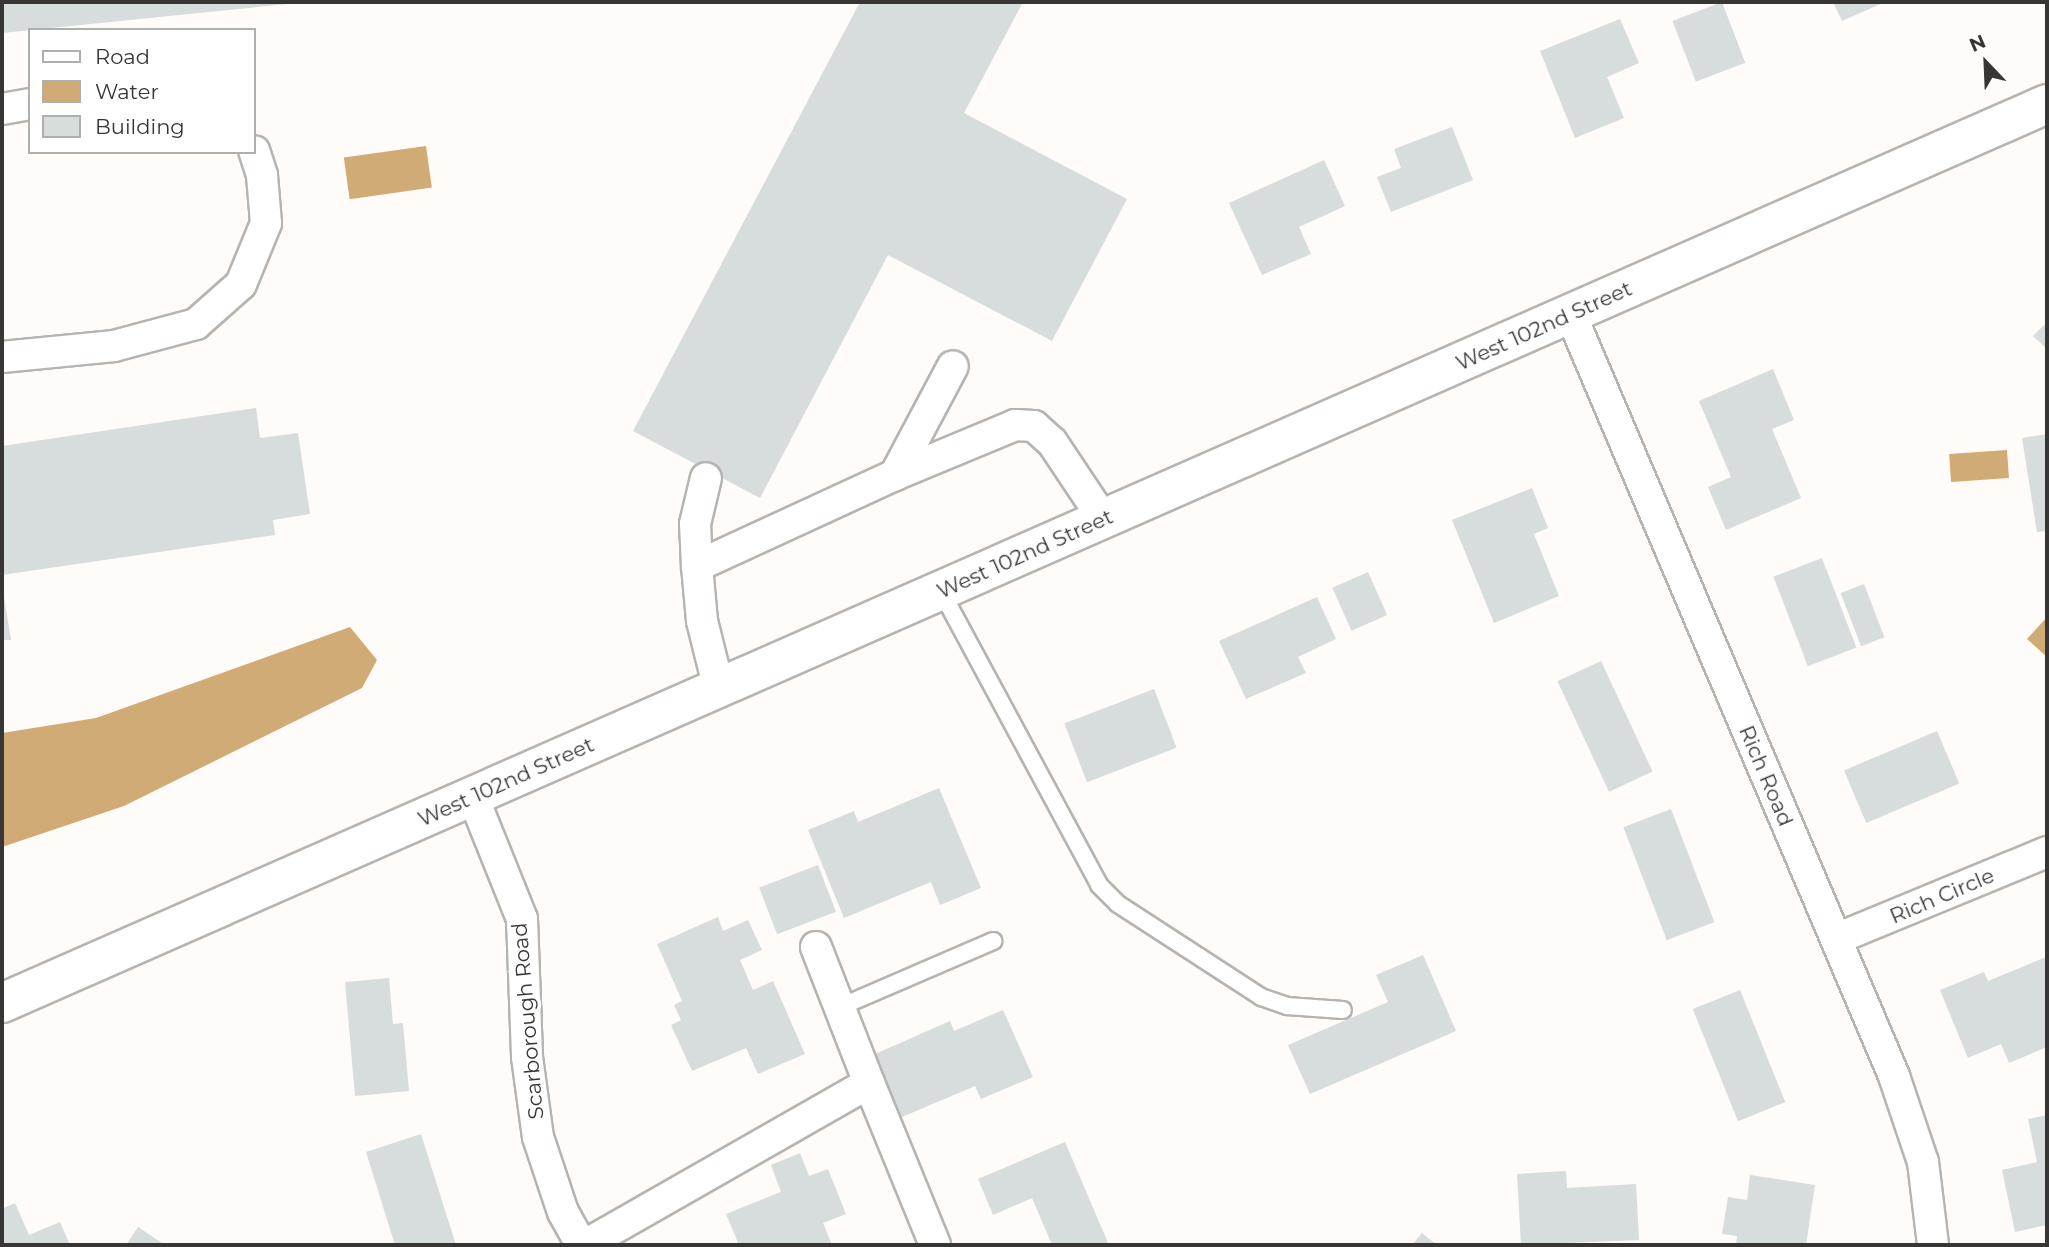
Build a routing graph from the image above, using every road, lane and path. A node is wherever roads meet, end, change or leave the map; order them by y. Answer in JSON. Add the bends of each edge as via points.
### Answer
{"nodes":[{"id":1,"x":28,"y":104,"type":"edge"},
{"id":2,"x":2047,"y":104,"type":"edge"},
{"id":3,"x":2,"y":109,"type":"edge"},
{"id":4,"x":255,"y":154,"type":"edge"},
{"id":5,"x":1571,"y":315,"type":"junction"},
{"id":6,"x":2,"y":358,"type":"edge"},
{"id":7,"x":953,"y":366,"type":"dead end"},
{"id":8,"x":895,"y":475,"type":"junction"},
{"id":9,"x":706,"y":478,"type":"dead end"},
{"id":10,"x":1104,"y":520,"type":"junction"},
{"id":11,"x":697,"y":566,"type":"junction"},
{"id":12,"x":941,"y":591,"type":"junction"},
{"id":13,"x":719,"y":689,"type":"junction"},
{"id":14,"x":473,"y":797,"type":"junction"},
{"id":15,"x":2047,"y":852,"type":"edge"},
{"id":16,"x":1836,"y":939,"type":"junction"},
{"id":17,"x":993,"y":941,"type":"dead end"},
{"id":18,"x":816,"y":947,"type":"dead end"},
{"id":19,"x":2,"y":1003,"type":"edge"},
{"id":20,"x":839,"y":1007,"type":"junction"},
{"id":21,"x":1343,"y":1010,"type":"dead end"},
{"id":22,"x":869,"y":1083,"type":"junction"},
{"id":23,"x":583,"y":1245,"type":"edge"},
{"id":24,"x":935,"y":1245,"type":"edge"},
{"id":25,"x":1933,"y":1245,"type":"edge"}],
"edges":[{"from":1,"to":3,"type":"street"},
{"from":2,"to":5,"type":"street","name":"West 102nd Street"},
{"from":4,"to":6,"type":"street","via":[[267,223],[241,284],[196,324],[114,346]]},
{"from":5,"to":10,"type":"street","name":"West 102nd Street"},
{"from":5,"to":16,"type":"street","name":"Rich Road"},
{"from":7,"to":8,"type":"street"},
{"from":8,"to":10,"type":"street","via":[[1014,425],[1034,426],[1052,442]]},
{"from":8,"to":11,"type":"street"},
{"from":9,"to":11,"type":"street","via":[[695,524]]},
{"from":10,"to":12,"type":"street","name":"West 102nd Street"},
{"from":11,"to":13,"type":"street","via":[[702,621]]},
{"from":12,"to":13,"type":"street","name":"West 102nd Street"},
{"from":12,"to":21,"type":"lane","via":[[1099,885],[1118,904],[1261,997],[1287,1006]]},
{"from":13,"to":14,"type":"street","name":"West 102nd Street"},
{"from":14,"to":19,"type":"street","name":"West 102nd Street"},
{"from":14,"to":23,"type":"street","name":"Scarborough Road","via":[[522,919],[527,1057],[538,1137],[563,1212]]},
{"from":15,"to":16,"type":"street","name":"Rich Circle"},
{"from":16,"to":25,"type":"street","name":"Rich Road","via":[[1894,1076],[1923,1163]]},
{"from":17,"to":20,"type":"lane"},
{"from":18,"to":20,"type":"street"},
{"from":20,"to":22,"type":"street"},
{"from":22,"to":23,"type":"street"},
{"from":22,"to":24,"type":"street"}]}
